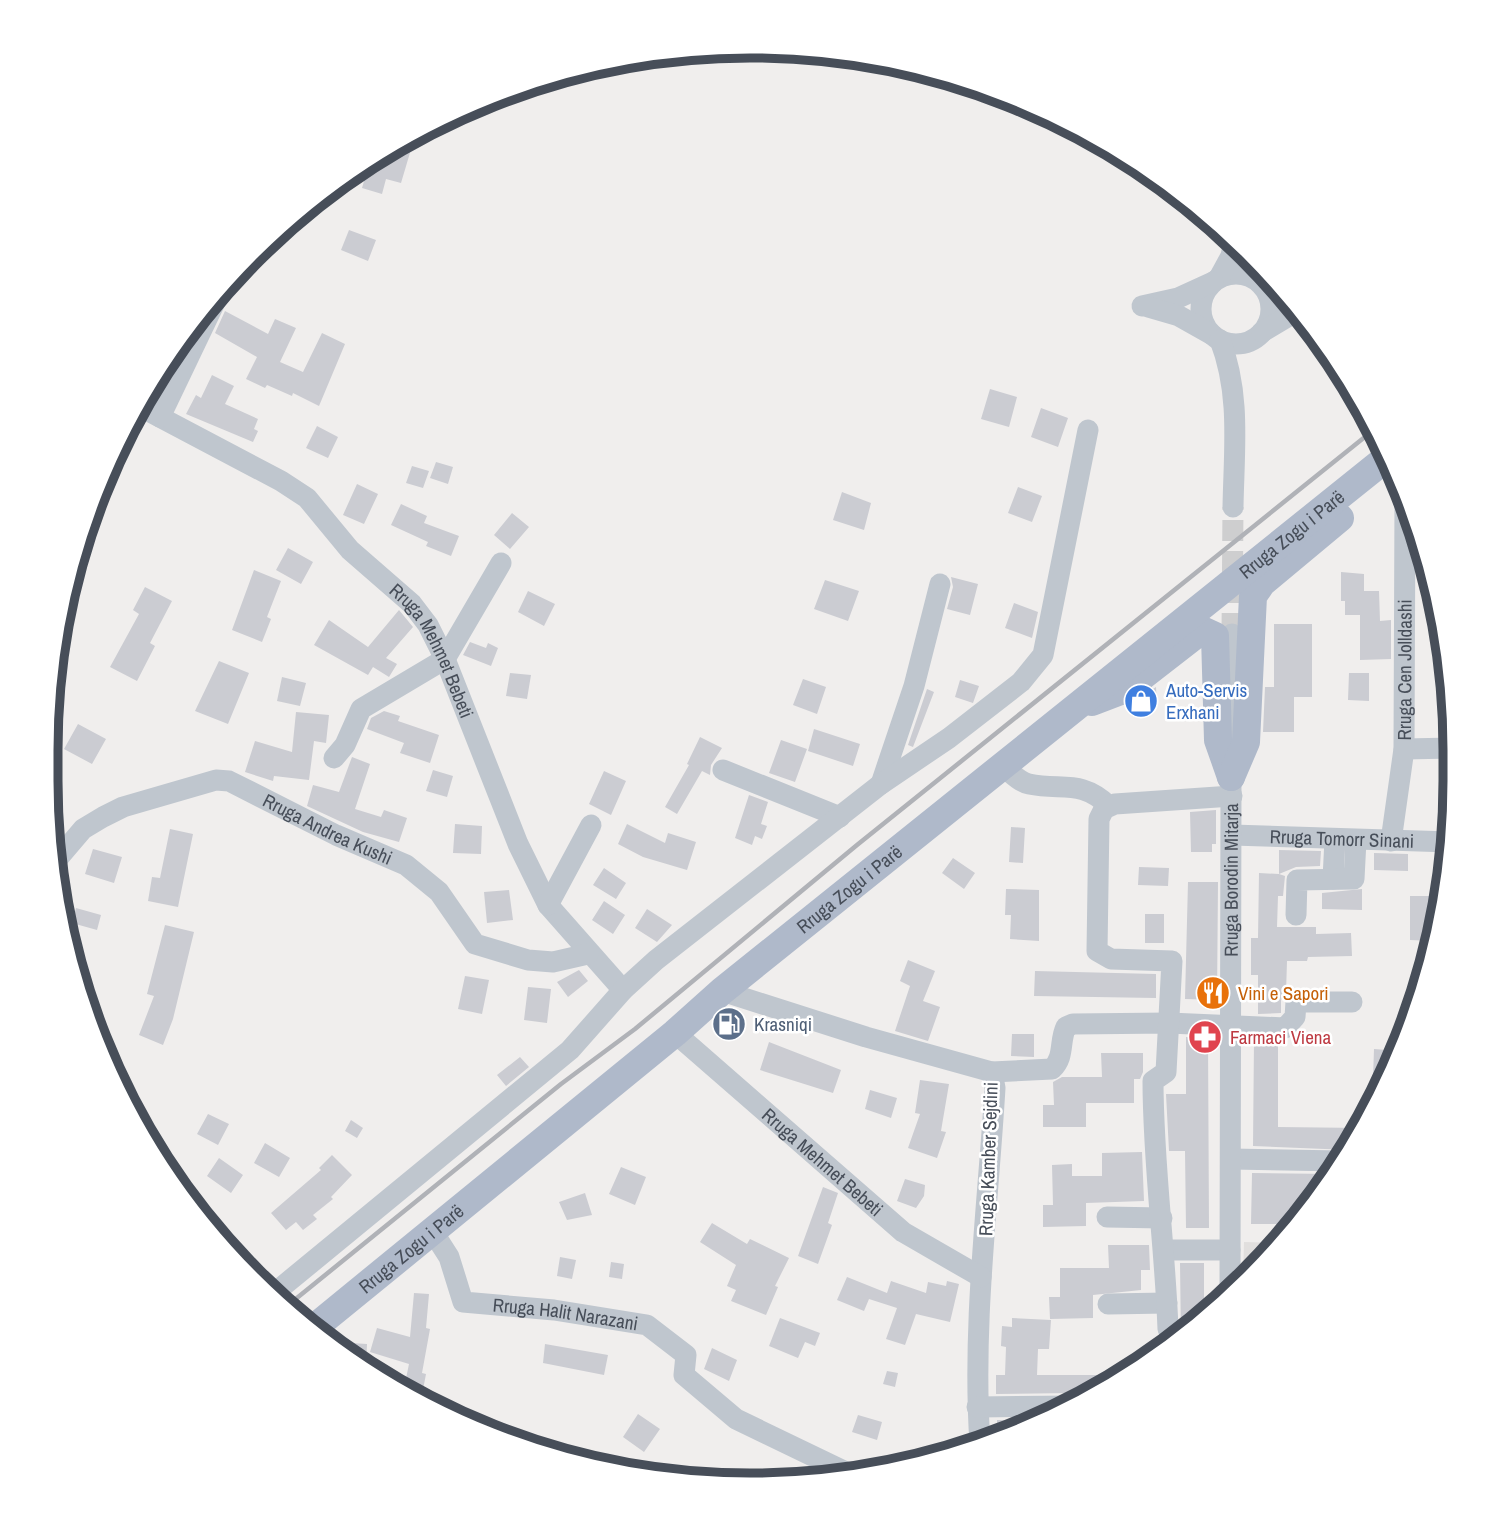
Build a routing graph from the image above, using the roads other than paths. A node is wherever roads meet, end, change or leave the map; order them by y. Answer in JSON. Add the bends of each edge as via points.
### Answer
{"nodes":[{"id":1,"x":1232,"y":253,"type":"edge"},
{"id":2,"x":1217,"y":279,"type":"junction"},
{"id":3,"x":1260,"y":282,"type":"edge"},
{"id":4,"x":1265,"y":287,"type":"edge"},
{"id":5,"x":1289,"y":316,"type":"edge"},
{"id":6,"x":204,"y":326,"type":"edge"},
{"id":7,"x":1259,"y":335,"type":"junction"},
{"id":8,"x":1216,"y":337,"type":"junction"},
{"id":9,"x":1235,"y":395,"type":"junction"},
{"id":10,"x":147,"y":410,"type":"edge"},
{"id":11,"x":160,"y":417,"type":"junction"},
{"id":12,"x":1088,"y":430,"type":"dead end"},
{"id":13,"x":1381,"y":463,"type":"edge"},
{"id":14,"x":1388,"y":478,"type":"edge"},
{"id":15,"x":1233,"y":507,"type":"tunnel mouth"},
{"id":16,"x":1405,"y":525,"type":"edge"},
{"id":17,"x":501,"y":563,"type":"dead end"},
{"id":18,"x":940,"y":584,"type":"dead end"},
{"id":19,"x":1232,"y":634,"type":"tunnel mouth"},
{"id":20,"x":445,"y":659,"type":"junction"},
{"id":21,"x":1069,"y":710,"type":"junction"},
{"id":22,"x":1443,"y":748,"type":"edge"},
{"id":23,"x":1404,"y":749,"type":"junction"},
{"id":24,"x":334,"y":758,"type":"dead end"},
{"id":25,"x":1001,"y":765,"type":"junction"},
{"id":26,"x":723,"y":770,"type":"dead end"},
{"id":27,"x":881,"y":784,"type":"junction"},
{"id":28,"x":1232,"y":786,"type":"junction"},
{"id":29,"x":1109,"y":806,"type":"junction"},
{"id":30,"x":840,"y":817,"type":"junction"},
{"id":31,"x":592,"y":825,"type":"dead end"},
{"id":32,"x":1233,"y":835,"type":"junction"},
{"id":33,"x":1345,"y":839,"type":"junction"},
{"id":34,"x":1391,"y":841,"type":"junction"},
{"id":35,"x":1440,"y":842,"type":"edge"},
{"id":36,"x":62,"y":854,"type":"edge"},
{"id":37,"x":548,"y":905,"type":"junction"},
{"id":38,"x":1296,"y":915,"type":"dead end"},
{"id":39,"x":588,"y":954,"type":"junction"},
{"id":40,"x":623,"y":990,"type":"junction"},
{"id":41,"x":722,"y":991,"type":"junction"},
{"id":42,"x":1352,"y":1002,"type":"dead end"},
{"id":43,"x":1169,"y":1023,"type":"junction"},
{"id":44,"x":1231,"y":1026,"type":"junction"},
{"id":45,"x":675,"y":1033,"type":"junction"},
{"id":46,"x":992,"y":1072,"type":"junction"},
{"id":47,"x":1231,"y":1159,"type":"junction"},
{"id":48,"x":1330,"y":1161,"type":"edge"},
{"id":49,"x":1107,"y":1217,"type":"dead end"},
{"id":50,"x":1162,"y":1217,"type":"junction"},
{"id":51,"x":433,"y":1232,"type":"junction"},
{"id":52,"x":1166,"y":1250,"type":"junction"},
{"id":53,"x":1230,"y":1250,"type":"junction"},
{"id":54,"x":981,"y":1277,"type":"junction"},
{"id":55,"x":1230,"y":1279,"type":"edge"},
{"id":56,"x":280,"y":1288,"type":"edge"},
{"id":57,"x":1167,"y":1303,"type":"junction"},
{"id":58,"x":1108,"y":1304,"type":"dead end"},
{"id":59,"x":320,"y":1323,"type":"edge"},
{"id":60,"x":1168,"y":1329,"type":"dead end"},
{"id":61,"x":1048,"y":1406,"type":"edge"},
{"id":62,"x":977,"y":1407,"type":"junction"},
{"id":63,"x":979,"y":1434,"type":"edge"},
{"id":64,"x":836,"y":1468,"type":"edge"}],
"edges":[{"from":1,"to":2,"type":"street"},
{"from":2,"to":3,"type":"street","via":[[1236,274]]},
{"from":2,"to":8,"type":"street","via":[[1201,307],[1206,327]]},
{"from":2,"to":8,"type":"street","via":[[1178,298],[1142,306],[1179,316]]},
{"from":4,"to":7,"type":"street","via":[[1271,307]]},
{"from":5,"to":7,"type":"street"},
{"from":6,"to":11,"type":"street"},
{"from":7,"to":8,"type":"street","via":[[1235,344]]},
{"from":7,"to":9,"type":"street","via":[[1239,375]]},
{"from":8,"to":9,"type":"street","via":[[1232,373]]},
{"from":9,"to":15,"type":"street"},
{"from":10,"to":11,"type":"street","name":"Rruga Mehmet Bebeti"},
{"from":11,"to":20,"type":"street","name":"Rruga Mehmet Bebeti","via":[[307,498],[350,550],[412,604]]},
{"from":12,"to":27,"type":"street","via":[[1043,655],[1021,682]]},
{"from":13,"to":21,"type":"main road","name":"Rruga Zogu i Parë"},
{"from":14,"to":28,"type":"main road","via":[[1262,583],[1253,596],[1246,743]]},
{"from":16,"to":23,"type":"street","name":"Rruga Cen Jolldashi"},
{"from":17,"to":20,"type":"street"},
{"from":18,"to":27,"type":"street","via":[[914,686]]},
{"from":19,"to":28,"type":"street","name":"Rruga Borodin Mitarja"},
{"from":20,"to":24,"type":"street","via":[[360,709],[345,745]]},
{"from":20,"to":37,"type":"street","name":"Rruga Mehmet Bebeti","via":[[518,844]]},
{"from":21,"to":25,"type":"main road","name":"Rruga Zogu i Parë"},
{"from":21,"to":28,"type":"main road","via":[[1126,689],[1202,630],[1210,631],[1215,636],[1218,740]]},
{"from":22,"to":23,"type":"street"},
{"from":23,"to":34,"type":"street","name":"Rruga Cen Jolldashi"},
{"from":25,"to":29,"type":"street","via":[[1027,784],[1095,792]]},
{"from":25,"to":41,"type":"main road","name":"Rruga Zogu i Parë"},
{"from":26,"to":30,"type":"street"},
{"from":27,"to":30,"type":"street"},
{"from":28,"to":29,"type":"street"},
{"from":28,"to":32,"type":"street","name":"Rruga Borodin Mitarja"},
{"from":29,"to":43,"type":"street","via":[[1099,819],[1097,951],[1111,959],[1172,961]]},
{"from":30,"to":40,"type":"street"},
{"from":31,"to":37,"type":"street"},
{"from":32,"to":33,"type":"street","name":"Rruga Tomorr Sinani"},
{"from":32,"to":44,"type":"street","name":"Rruga Borodin Mitarja"},
{"from":33,"to":34,"type":"street","name":"Rruga Tomorr Sinani"},
{"from":33,"to":38,"type":"street","via":[[1354,879],[1297,880]]},
{"from":34,"to":35,"type":"street","name":"Rruga Tomorr Sinani"},
{"from":36,"to":39,"type":"street","name":"Rruga Andrea Kushi","via":[[83,829],[123,807],[216,780],[229,781],[406,865],[439,892],[475,944],[528,960],[553,962]]},
{"from":37,"to":39,"type":"street","name":"Rruga Mehmet Bebeti"},
{"from":39,"to":40,"type":"street","name":"Rruga Mehmet Bebeti"},
{"from":40,"to":56,"type":"street","via":[[570,1050]]},
{"from":41,"to":45,"type":"main road","name":"Rruga Zogu i Parë"},
{"from":41,"to":46,"type":"street","name":"Rruga Kamber Sejdini"},
{"from":42,"to":44,"type":"street","via":[[1297,1002],[1295,1017],[1285,1028]]},
{"from":43,"to":44,"type":"street"},
{"from":43,"to":46,"type":"street","via":[[1073,1024],[1063,1033],[1062,1054],[1052,1069]]},
{"from":43,"to":50,"type":"street","via":[[1166,1073],[1153,1081]]},
{"from":44,"to":47,"type":"street","name":"Rruga Borodin Mitarja"},
{"from":45,"to":51,"type":"main road","name":"Rruga Zogu i Parë"},
{"from":45,"to":54,"type":"street","name":"Rruga Mehmet Bebeti","via":[[903,1232]]},
{"from":46,"to":54,"type":"street","name":"Rruga Kamber Sejdini","via":[[995,1088]]},
{"from":47,"to":48,"type":"street"},
{"from":47,"to":53,"type":"street","name":"Rruga Borodin Mitarja"},
{"from":49,"to":50,"type":"street"},
{"from":50,"to":52,"type":"street"},
{"from":51,"to":59,"type":"main road","name":"Rruga Zogu i Parë"},
{"from":51,"to":64,"type":"street","name":"Rruga Halit Narazani","via":[[449,1258],[463,1303],[554,1310],[646,1325],[686,1355],[684,1375],[736,1419]]},
{"from":52,"to":53,"type":"street"},
{"from":52,"to":57,"type":"street"},
{"from":53,"to":55,"type":"street","name":"Rruga Borodin Mitarja"},
{"from":54,"to":62,"type":"street","name":"Rruga Kamber Sejdini"},
{"from":57,"to":58,"type":"street"},
{"from":57,"to":60,"type":"street"},
{"from":61,"to":62,"type":"street"},
{"from":62,"to":63,"type":"street","name":"Rruga Kamber Sejdini"}]}
